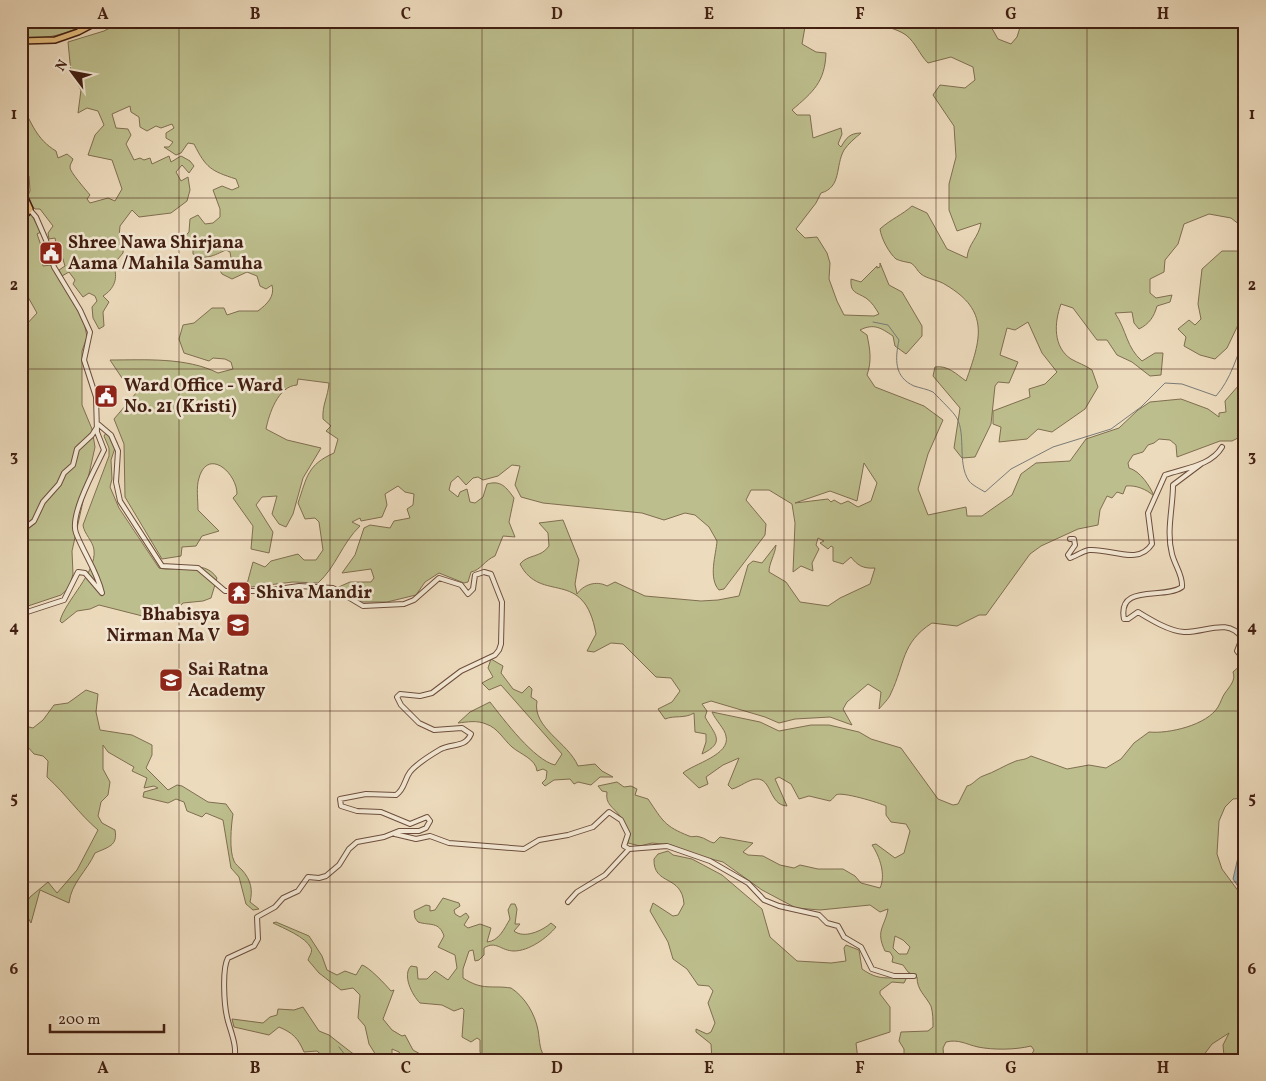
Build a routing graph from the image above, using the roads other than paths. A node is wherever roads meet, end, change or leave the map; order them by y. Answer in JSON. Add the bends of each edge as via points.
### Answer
{"nodes":[{"id":1,"x":99,"y":21,"type":"edge"},
{"id":2,"x":21,"y":41,"type":"edge"},
{"id":3,"x":21,"y":188,"type":"edge"},
{"id":4,"x":30,"y":210,"type":"junction"},
{"id":5,"x":21,"y":214,"type":"edge"},
{"id":6,"x":98,"y":426,"type":"junction"},
{"id":7,"x":1222,"y":447,"type":"dead end"},
{"id":8,"x":1201,"y":464,"type":"junction"},
{"id":9,"x":21,"y":531,"type":"edge"},
{"id":10,"x":1070,"y":539,"type":"dead end"},
{"id":11,"x":21,"y":614,"type":"edge"},
{"id":12,"x":1245,"y":656,"type":"edge"},
{"id":13,"x":393,"y":833,"type":"junction"},
{"id":14,"x":629,"y":849,"type":"junction"},
{"id":15,"x":568,"y":902,"type":"dead end"},
{"id":16,"x":914,"y":976,"type":"dead end"},
{"id":17,"x":234,"y":1060,"type":"edge"}],
"edges":[{"from":1,"to":2,"type":"main road","via":[[55,40]]},
{"from":3,"to":4,"type":"main road"},
{"from":4,"to":5,"type":"main road"},
{"from":4,"to":6,"type":"street","via":[[46,240],[54,267],[90,332],[84,360],[96,397]]},
{"from":6,"to":9,"type":"street","via":[[77,449],[76,461],[43,502],[35,519]]},
{"from":6,"to":11,"type":"street","via":[[104,450],[78,504],[75,531],[98,575],[102,593],[86,573],[78,572],[64,600]]},
{"from":6,"to":13,"type":"street","via":[[111,435],[118,451],[116,482],[120,501],[162,566],[198,568],[225,591],[264,591],[299,586],[333,588],[363,606],[404,604],[414,600],[438,578],[461,585],[468,594],[473,589],[475,575],[491,574],[502,602],[499,650],[461,671],[432,693],[420,696],[400,694],[397,697],[419,723],[434,730],[462,728],[471,734],[463,744],[441,750],[411,771],[396,795],[366,794],[340,799],[341,806],[348,809],[381,812],[408,824],[424,816],[430,819],[422,830]]},
{"from":7,"to":8,"type":"street","via":[[1217,455]]},
{"from":8,"to":10,"type":"street","via":[[1165,475],[1148,513],[1152,544],[1147,551],[1135,556],[1088,550],[1070,558],[1068,555],[1075,545],[1074,539]]},
{"from":8,"to":12,"type":"street","via":[[1173,484],[1170,543],[1182,587],[1174,593],[1136,594],[1124,606],[1124,619],[1138,612],[1157,623],[1184,632],[1224,626],[1237,631],[1242,638],[1237,651]]},
{"from":13,"to":14,"type":"street","via":[[416,839],[430,836],[449,843],[524,849],[539,840],[593,827],[608,812],[621,820],[628,834],[624,846]]},
{"from":13,"to":17,"type":"street","via":[[357,842],[326,876],[307,878],[300,890],[257,916],[258,939],[254,946],[228,958],[224,966],[226,1009],[235,1047]]},
{"from":14,"to":15,"type":"street","via":[[605,875],[577,892]]},
{"from":14,"to":16,"type":"street","via":[[667,846],[710,861],[748,883],[764,900],[819,915],[827,924],[838,926],[844,937],[861,947],[872,969],[894,976]]}]}
